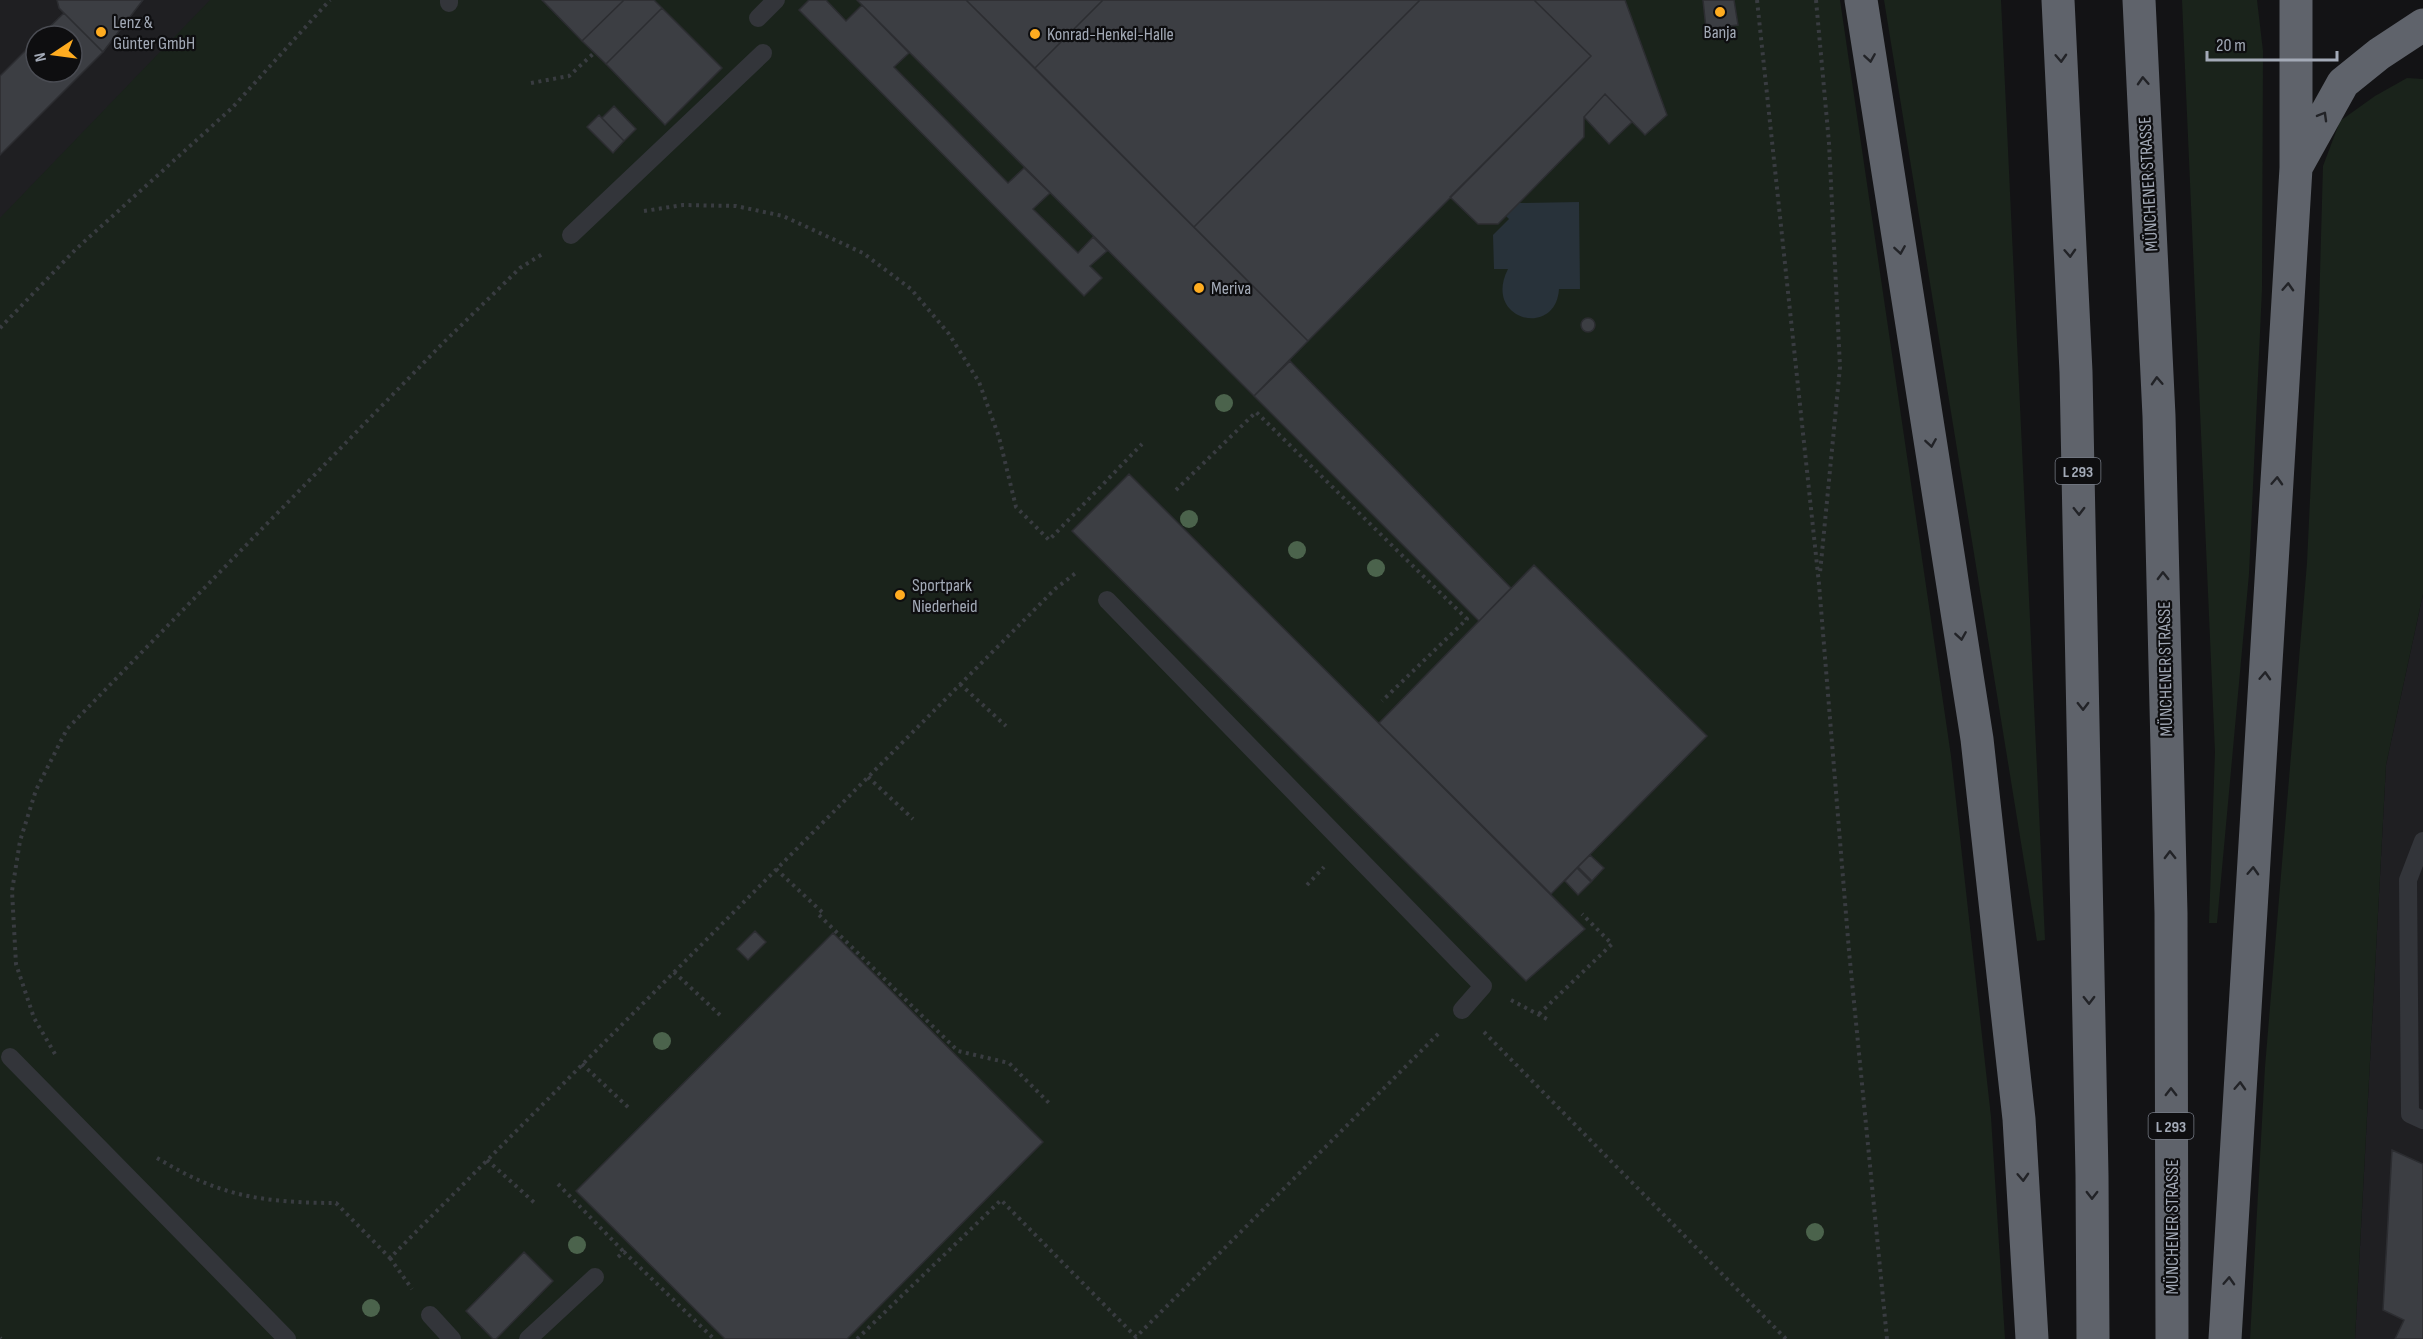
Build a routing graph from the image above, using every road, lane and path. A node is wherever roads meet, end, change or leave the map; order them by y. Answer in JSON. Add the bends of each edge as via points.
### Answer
{"nodes":[{"id":1,"x":330,"y":0,"type":"edge"},
{"id":2,"x":776,"y":0,"type":"edge"},
{"id":3,"x":1757,"y":0,"type":"edge"},
{"id":4,"x":1816,"y":0,"type":"edge"},
{"id":5,"x":1861,"y":0,"type":"edge"},
{"id":6,"x":2058,"y":0,"type":"edge"},
{"id":7,"x":2139,"y":0,"type":"edge"},
{"id":8,"x":2296,"y":0,"type":"edge"},
{"id":9,"x":758,"y":18,"type":"dead end"},
{"id":10,"x":2423,"y":25,"type":"edge"},
{"id":11,"x":594,"y":53,"type":"dead end"},
{"id":12,"x":764,"y":53,"type":"dead end"},
{"id":13,"x":531,"y":82,"type":"dead end"},
{"id":14,"x":2296,"y":168,"type":"junction"},
{"id":15,"x":641,"y":211,"type":"dead end"},
{"id":16,"x":571,"y":235,"type":"joint"},
{"id":17,"x":0,"y":328,"type":"edge"},
{"id":18,"x":1142,"y":444,"type":"dead end"},
{"id":19,"x":1176,"y":490,"type":"dead end"},
{"id":20,"x":1077,"y":572,"type":"dead end"},
{"id":21,"x":1819,"y":584,"type":"junction"},
{"id":22,"x":1107,"y":600,"type":"dead end"},
{"id":23,"x":960,"y":684,"type":"junction"},
{"id":24,"x":1382,"y":701,"type":"dead end"},
{"id":25,"x":1005,"y":726,"type":"dead end"},
{"id":26,"x":868,"y":777,"type":"junction"},
{"id":27,"x":913,"y":819,"type":"dead end"},
{"id":28,"x":2423,"y":841,"type":"edge"},
{"id":29,"x":776,"y":869,"type":"junction"},
{"id":30,"x":1582,"y":914,"type":"dead end"},
{"id":31,"x":674,"y":972,"type":"junction"},
{"id":32,"x":1484,"y":986,"type":"junction"},
{"id":33,"x":1462,"y":1010,"type":"junction"},
{"id":34,"x":1539,"y":1014,"type":"junction"},
{"id":35,"x":721,"y":1016,"type":"dead end"},
{"id":36,"x":1547,"y":1019,"type":"dead end"},
{"id":37,"x":10,"y":1057,"type":"dead end"},
{"id":38,"x":60,"y":1063,"type":"dead end"},
{"id":39,"x":582,"y":1064,"type":"junction"},
{"id":40,"x":1049,"y":1103,"type":"dead end"},
{"id":41,"x":630,"y":1109,"type":"dead end"},
{"id":42,"x":2423,"y":1120,"type":"edge"},
{"id":43,"x":156,"y":1158,"type":"dead end"},
{"id":44,"x":487,"y":1160,"type":"junction"},
{"id":45,"x":558,"y":1184,"type":"dead end"},
{"id":46,"x":537,"y":1205,"type":"dead end"},
{"id":47,"x":624,"y":1252,"type":"junction"},
{"id":48,"x":390,"y":1258,"type":"junction"},
{"id":49,"x":595,"y":1277,"type":"joint"},
{"id":50,"x":430,"y":1315,"type":"joint"},
{"id":51,"x":287,"y":1339,"type":"edge"},
{"id":52,"x":452,"y":1339,"type":"edge"},
{"id":53,"x":528,"y":1339,"type":"edge"},
{"id":54,"x":714,"y":1339,"type":"edge"},
{"id":55,"x":857,"y":1339,"type":"edge"},
{"id":56,"x":1786,"y":1339,"type":"edge"},
{"id":57,"x":1887,"y":1339,"type":"edge"},
{"id":58,"x":2032,"y":1339,"type":"edge"},
{"id":59,"x":2093,"y":1339,"type":"edge"},
{"id":60,"x":2172,"y":1339,"type":"edge"},
{"id":61,"x":2225,"y":1339,"type":"edge"}],
"edges":[{"from":1,"to":17,"type":"path","via":[[232,108],[75,250]]},
{"from":2,"to":9,"type":"lane"},
{"from":3,"to":21,"type":"path"},
{"from":4,"to":21,"type":"path","via":[[1840,367]]},
{"from":5,"to":58,"type":"highway","one_way":true,"via":[[1977,739],[2019,1119]]},
{"from":6,"to":59,"type":"highway","number":"L 293","one_way":true,"via":[[2076,372]]},
{"from":60,"to":7,"type":"highway","name":"MÜNCHENER STRASSE","number":"L 293","one_way":true,"via":[[2171,913],[2161,487]]},
{"from":8,"to":14,"type":"highway"},
{"from":14,"to":10,"type":"highway","one_way":true,"via":[[2343,83]]},
{"from":11,"to":13,"type":"path","via":[[569,76]]},
{"from":12,"to":16,"type":"lane"},
{"from":61,"to":14,"type":"highway","one_way":true},
{"from":15,"to":18,"type":"path","via":[[683,205],[736,206],[783,216],[863,253],[911,289],[950,334],[979,382],[999,437],[1016,507],[1049,540]]},
{"from":16,"to":38,"type":"path","via":[[520,268],[67,729],[36,790],[20,841],[12,891],[16,964],[34,1018]]},
{"from":19,"to":24,"type":"path","via":[[1256,412],[1467,619]]},
{"from":20,"to":23,"type":"path"},
{"from":21,"to":57,"type":"path","via":[[1849,951]]},
{"from":22,"to":32,"type":"lane"},
{"from":23,"to":25,"type":"path"},
{"from":23,"to":26,"type":"path"},
{"from":26,"to":27,"type":"path"},
{"from":26,"to":29,"type":"path"},
{"from":28,"to":42,"type":"lane","via":[[2408,880],[2410,1114]]},
{"from":29,"to":31,"type":"path"},
{"from":29,"to":40,"type":"path","via":[[958,1050],[1009,1063]]},
{"from":30,"to":34,"type":"path","via":[[1612,944]]},
{"from":31,"to":35,"type":"path"},
{"from":31,"to":39,"type":"path"},
{"from":32,"to":33,"type":"lane"},
{"from":32,"to":34,"type":"path"},
{"from":33,"to":55,"type":"path","via":[[1136,1337],[1001,1200]]},
{"from":33,"to":56,"type":"path"},
{"from":34,"to":36,"type":"path"},
{"from":37,"to":51,"type":"lane"},
{"from":39,"to":41,"type":"path"},
{"from":39,"to":44,"type":"path"},
{"from":43,"to":48,"type":"path","via":[[226,1191],[286,1201],[336,1203]]},
{"from":44,"to":46,"type":"path"},
{"from":44,"to":48,"type":"path"},
{"from":45,"to":47,"type":"path"},
{"from":47,"to":49,"type":"path"},
{"from":47,"to":54,"type":"path"},
{"from":48,"to":50,"type":"path"},
{"from":49,"to":53,"type":"lane"},
{"from":50,"to":52,"type":"lane"}]}
